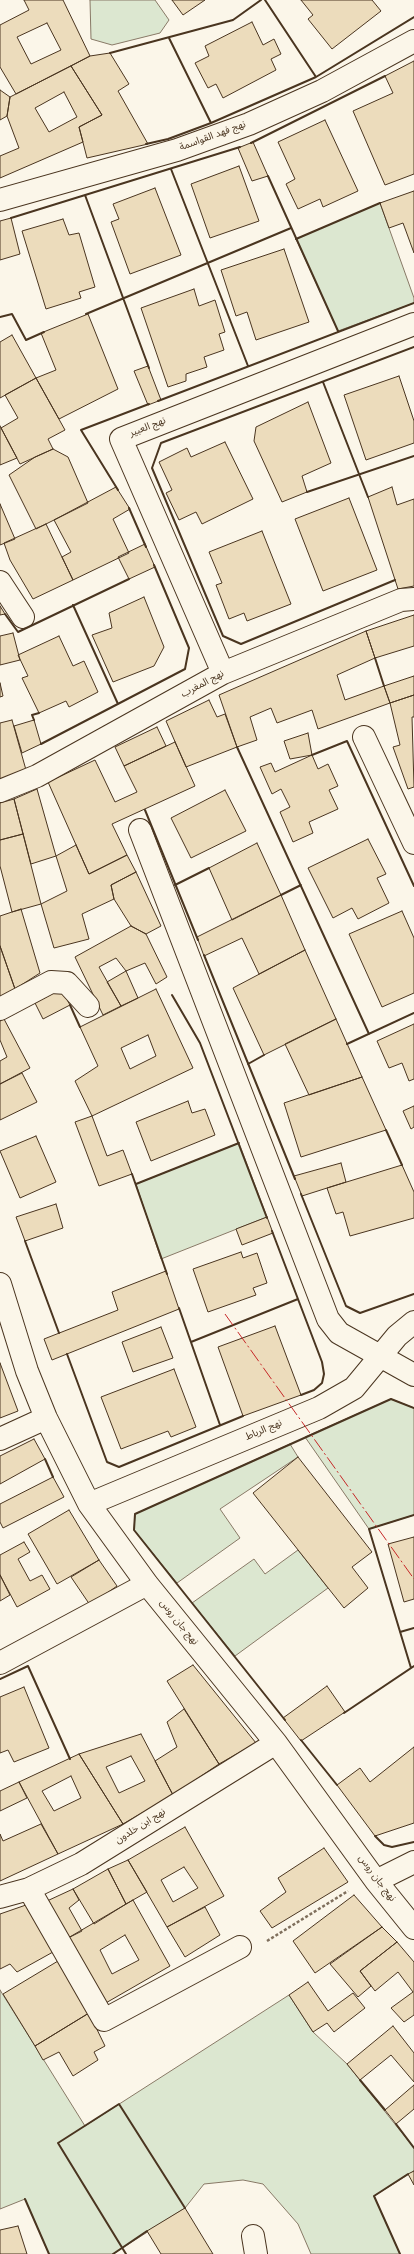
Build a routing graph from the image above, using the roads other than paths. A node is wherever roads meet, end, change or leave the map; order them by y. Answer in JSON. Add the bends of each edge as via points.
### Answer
{"nodes":[{"id":1,"x":414,"y":41,"type":"edge"},
{"id":2,"x":0,"y":200,"type":"edge"},
{"id":3,"x":414,"y":324,"type":"edge"},
{"id":4,"x":0,"y":582,"type":"edge"},
{"id":5,"x":414,"y":599,"type":"edge"},
{"id":6,"x":23,"y":617,"type":"dead end"},
{"id":7,"x":223,"y":673,"type":"junction"},
{"id":8,"x":364,"y":737,"type":"dead end"},
{"id":9,"x":0,"y":791,"type":"edge"},
{"id":10,"x":140,"y":830,"type":"dead end"},
{"id":11,"x":414,"y":843,"type":"edge"},
{"id":12,"x":88,"y":1006,"type":"dead end"},
{"id":13,"x":0,"y":1009,"type":"edge"},
{"id":14,"x":1,"y":1289,"type":"edge"},
{"id":15,"x":414,"y":1322,"type":"edge"},
{"id":16,"x":380,"y":1356,"type":"junction"},
{"id":17,"x":414,"y":1375,"type":"edge"},
{"id":18,"x":46,"y":1418,"type":"junction"},
{"id":19,"x":0,"y":1439,"type":"edge"},
{"id":20,"x":89,"y":1504,"type":"junction"},
{"id":21,"x":147,"y":1584,"type":"junction"},
{"id":22,"x":0,"y":1663,"type":"edge"},
{"id":23,"x":276,"y":1743,"type":"junction"},
{"id":24,"x":414,"y":1862,"type":"edge"},
{"id":25,"x":376,"y":1881,"type":"junction"},
{"id":26,"x":29,"y":1889,"type":"junction"},
{"id":27,"x":0,"y":1897,"type":"edge"},
{"id":28,"x":414,"y":1928,"type":"edge"},
{"id":29,"x":240,"y":1947,"type":"road end"}],
"edges":[{"from":1,"to":2,"type":"street","name":"نهج فهد القواسمة","via":[[322,91],[249,124],[177,150]]},
{"from":3,"to":7,"type":"street","name":"نهج العبير","via":[[121,439]]},
{"from":4,"to":6,"type":"street"},
{"from":5,"to":7,"type":"street","name":"نهج المغرب","via":[[401,600]]},
{"from":7,"to":9,"type":"street","name":"نهج المغرب","via":[[37,776]]},
{"from":8,"to":11,"type":"street"},
{"from":10,"to":16,"type":"street","via":[[328,1319],[339,1333]]},
{"from":12,"to":13,"type":"street","via":[[67,983],[52,982]]},
{"from":14,"to":18,"type":"street","name":"نهج جان روس","via":[[27,1371]]},
{"from":15,"to":16,"type":"street","name":"نهج الرباط","via":[[397,1336]]},
{"from":16,"to":17,"type":"street"},
{"from":16,"to":20,"type":"street","name":"نهج الرباط","via":[[354,1388],[319,1408]]},
{"from":18,"to":19,"type":"street"},
{"from":18,"to":20,"type":"street","name":"نهج جان روس"},
{"from":20,"to":21,"type":"street","name":"نهج جان روس"},
{"from":21,"to":22,"type":"street"},
{"from":21,"to":23,"type":"street","name":"نهج جان روس"},
{"from":23,"to":25,"type":"street","name":"نهج جان روس"},
{"from":23,"to":26,"type":"street","name":"نهج ابن خلدون","via":[[81,1864]]},
{"from":24,"to":25,"type":"street"},
{"from":25,"to":28,"type":"street","name":"نهج جان روس"},
{"from":26,"to":27,"type":"street","name":"نهج ابن خلدون"},
{"from":26,"to":29,"type":"street","via":[[104,2020]]}]}
